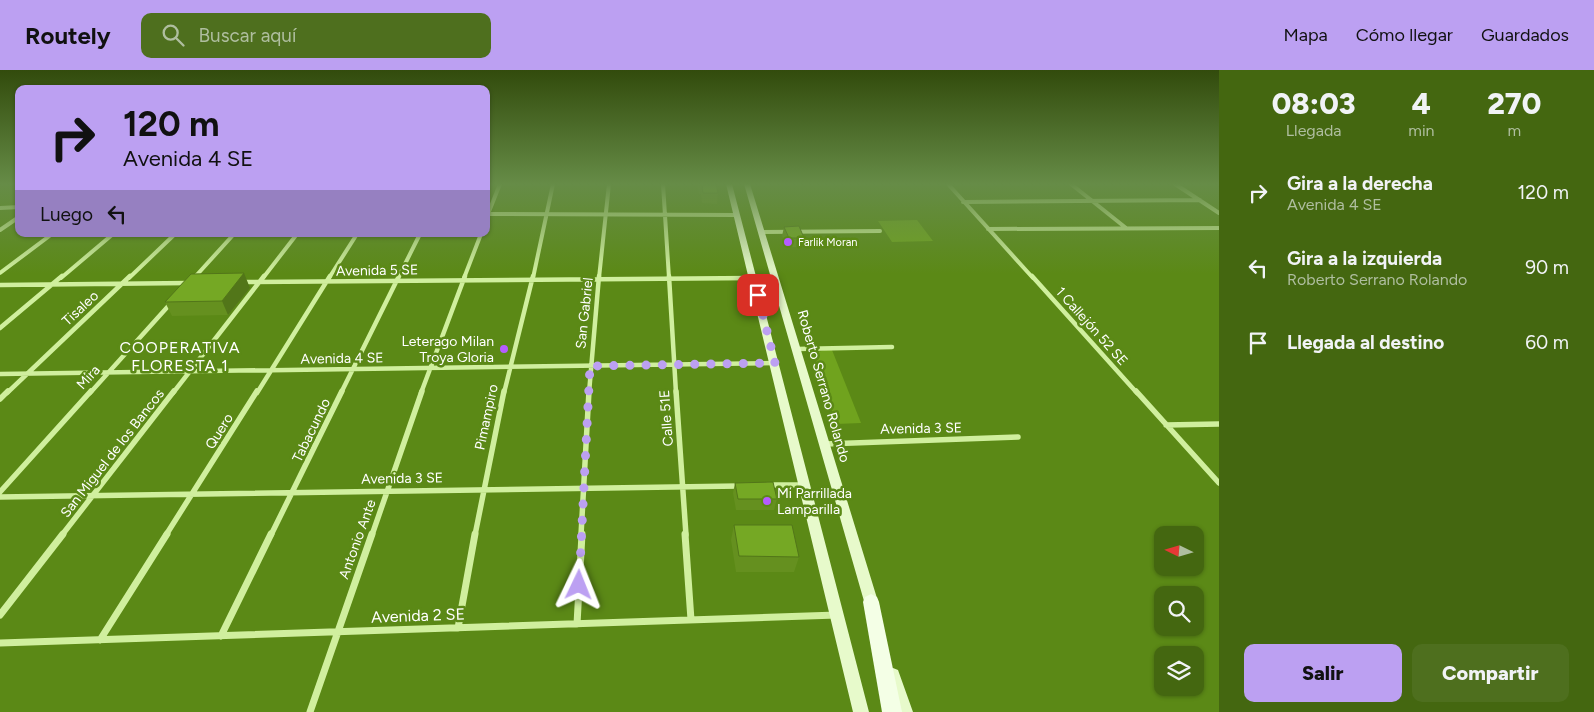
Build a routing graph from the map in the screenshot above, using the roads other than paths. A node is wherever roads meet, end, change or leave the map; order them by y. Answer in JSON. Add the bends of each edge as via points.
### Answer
{"nodes":[{"id":1,"x":490,"y":214,"type":"edge"},
{"id":2,"x":547,"y":214,"type":"junction"},
{"id":3,"x":606,"y":214,"type":"junction"},
{"id":4,"x":664,"y":214,"type":"junction"},
{"id":5,"x":756,"y":214,"type":"edge"},
{"id":6,"x":974,"y":214,"type":"edge"},
{"id":7,"x":1108,"y":214,"type":"edge"},
{"id":8,"x":736,"y":215,"type":"joint"},
{"id":9,"x":15,"y":221,"type":"edge"},
{"id":10,"x":1219,"y":228,"type":"edge"},
{"id":11,"x":988,"y":229,"type":"junction"},
{"id":12,"x":1126,"y":229,"type":"junction"},
{"id":13,"x":0,"y":230,"type":"edge"},
{"id":14,"x":880,"y":231,"type":"dead end"},
{"id":15,"x":762,"y":232,"type":"junction"},
{"id":16,"x":48,"y":237,"type":"edge"},
{"id":17,"x":109,"y":237,"type":"edge"},
{"id":18,"x":172,"y":237,"type":"edge"},
{"id":19,"x":231,"y":237,"type":"edge"},
{"id":20,"x":295,"y":237,"type":"edge"},
{"id":21,"x":355,"y":237,"type":"edge"},
{"id":22,"x":419,"y":237,"type":"edge"},
{"id":23,"x":480,"y":237,"type":"edge"},
{"id":24,"x":0,"y":273,"type":"edge"},
{"id":25,"x":668,"y":278,"type":"junction"},
{"id":26,"x":753,"y":278,"type":"junction"},
{"id":27,"x":599,"y":279,"type":"junction"},
{"id":28,"x":463,"y":280,"type":"junction"},
{"id":29,"x":532,"y":280,"type":"junction"},
{"id":30,"x":397,"y":281,"type":"junction"},
{"id":31,"x":234,"y":282,"type":"edge"},
{"id":32,"x":260,"y":282,"type":"junction"},
{"id":33,"x":327,"y":282,"type":"junction"},
{"id":34,"x":190,"y":283,"type":"junction"},
{"id":35,"x":198,"y":283,"type":"edge"},
{"id":36,"x":0,"y":284,"type":"edge"},
{"id":37,"x":53,"y":284,"type":"junction"},
{"id":38,"x":122,"y":284,"type":"junction"},
{"id":39,"x":183,"y":290,"type":"edge"},
{"id":40,"x":177,"y":297,"type":"edge"},
{"id":41,"x":0,"y":328,"type":"edge"},
{"id":42,"x":892,"y":347,"type":"dead end"},
{"id":43,"x":797,"y":349,"type":"junction"},
{"id":44,"x":775,"y":363,"type":"junction"},
{"id":45,"x":674,"y":365,"type":"junction"},
{"id":46,"x":590,"y":366,"type":"junction"},
{"id":47,"x":508,"y":367,"type":"junction"},
{"id":48,"x":430,"y":368,"type":"junction"},
{"id":49,"x":353,"y":369,"type":"junction"},
{"id":50,"x":271,"y":370,"type":"junction"},
{"id":51,"x":190,"y":371,"type":"junction"},
{"id":52,"x":108,"y":372,"type":"junction"},
{"id":53,"x":0,"y":374,"type":"edge"},
{"id":54,"x":27,"y":374,"type":"junction"},
{"id":55,"x":0,"y":399,"type":"edge"},
{"id":56,"x":1219,"y":424,"type":"edge"},
{"id":57,"x":1166,"y":425,"type":"junction"},
{"id":58,"x":1018,"y":437,"type":"dead end"},
{"id":59,"x":825,"y":444,"type":"junction"},
{"id":60,"x":804,"y":484,"type":"junction"},
{"id":61,"x":1219,"y":484,"type":"edge"},
{"id":62,"x":757,"y":485,"type":"edge"},
{"id":63,"x":748,"y":486,"type":"edge"},
{"id":64,"x":682,"y":487,"type":"junction"},
{"id":65,"x":582,"y":488,"type":"junction"},
{"id":66,"x":483,"y":490,"type":"junction"},
{"id":67,"x":387,"y":491,"type":"junction"},
{"id":68,"x":0,"y":492,"type":"edge"},
{"id":69,"x":292,"y":493,"type":"junction"},
{"id":70,"x":192,"y":494,"type":"junction"},
{"id":71,"x":92,"y":496,"type":"junction"},
{"id":72,"x":0,"y":497,"type":"edge"},
{"id":73,"x":871,"y":602,"type":"junction"},
{"id":74,"x":0,"y":615,"type":"edge"},
{"id":75,"x":836,"y":615,"type":"junction"},
{"id":76,"x":691,"y":620,"type":"junction"},
{"id":77,"x":577,"y":624,"type":"junction"},
{"id":78,"x":458,"y":628,"type":"junction"},
{"id":79,"x":337,"y":632,"type":"junction"},
{"id":80,"x":221,"y":636,"type":"junction"},
{"id":81,"x":100,"y":640,"type":"junction"},
{"id":82,"x":0,"y":643,"type":"edge"},
{"id":83,"x":891,"y":704,"type":"edge"},
{"id":84,"x":310,"y":712,"type":"edge"},
{"id":85,"x":861,"y":712,"type":"edge"},
{"id":86,"x":905,"y":712,"type":"edge"}],
"edges":[{"from":1,"to":2,"type":"street"},
{"from":2,"to":3,"type":"street"},
{"from":2,"to":29,"type":"street","name":"Pimampiro"},
{"from":3,"to":4,"type":"street"},
{"from":3,"to":27,"type":"street","name":"San Gabriel"},
{"from":4,"to":8,"type":"street"},
{"from":4,"to":25,"type":"street","name":"Calle 51E"},
{"from":5,"to":15,"type":"main road","name":"Roberto Serrano Rolando"},
{"from":6,"to":11,"type":"street","name":"1 Callejón 52 SE"},
{"from":7,"to":12,"type":"street"},
{"from":8,"to":26,"type":"main road"},
{"from":9,"to":13,"type":"street"},
{"from":10,"to":12,"type":"street"},
{"from":11,"to":12,"type":"street"},
{"from":11,"to":57,"type":"street","name":"1 Callejón 52 SE"},
{"from":14,"to":15,"type":"street"},
{"from":15,"to":43,"type":"main road","name":"Roberto Serrano Rolando"},
{"from":16,"to":24,"type":"street"},
{"from":17,"to":37,"type":"street"},
{"from":18,"to":38,"type":"street","name":"Tisaleo"},
{"from":19,"to":34,"type":"street"},
{"from":20,"to":32,"type":"street","name":"San Miguel de los Bancos"},
{"from":21,"to":33,"type":"street","name":"Quero"},
{"from":22,"to":30,"type":"street","name":"Tabacundo"},
{"from":23,"to":28,"type":"street","name":"Antonio Ante"},
{"from":25,"to":26,"type":"street","name":"Avenida 5 SE"},
{"from":25,"to":27,"type":"street","name":"Avenida 5 SE"},
{"from":25,"to":45,"type":"street","name":"Calle 51E"},
{"from":26,"to":44,"type":"main road"},
{"from":27,"to":29,"type":"street","name":"Avenida 5 SE"},
{"from":27,"to":46,"type":"street","name":"San Gabriel"},
{"from":28,"to":29,"type":"street","name":"Avenida 5 SE"},
{"from":28,"to":30,"type":"street","name":"Avenida 5 SE"},
{"from":28,"to":48,"type":"street","name":"Antonio Ante"},
{"from":29,"to":47,"type":"street","name":"Pimampiro"},
{"from":30,"to":33,"type":"street","name":"Avenida 5 SE"},
{"from":30,"to":49,"type":"street","name":"Tabacundo"},
{"from":31,"to":32,"type":"street","name":"Avenida 5 SE"},
{"from":32,"to":33,"type":"street","name":"Avenida 5 SE"},
{"from":32,"to":51,"type":"street","name":"San Miguel de los Bancos"},
{"from":33,"to":50,"type":"street","name":"Quero"},
{"from":34,"to":35,"type":"street"},
{"from":34,"to":38,"type":"street"},
{"from":34,"to":39,"type":"street"},
{"from":36,"to":37,"type":"street"},
{"from":37,"to":38,"type":"street"},
{"from":37,"to":41,"type":"street"},
{"from":38,"to":54,"type":"street","name":"Tisaleo"},
{"from":40,"to":52,"type":"street","name":"Mira"},
{"from":42,"to":43,"type":"street"},
{"from":43,"to":59,"type":"main road","name":"Roberto Serrano Rolando"},
{"from":44,"to":45,"type":"street","name":"Avenida 4 SE"},
{"from":44,"to":60,"type":"main road"},
{"from":45,"to":46,"type":"street","name":"Avenida 4 SE"},
{"from":45,"to":64,"type":"street","name":"Calle 51E"},
{"from":46,"to":47,"type":"street","name":"Avenida 4 SE"},
{"from":46,"to":65,"type":"street","name":"San Gabriel"},
{"from":47,"to":48,"type":"street","name":"Avenida 4 SE"},
{"from":47,"to":66,"type":"street","name":"Pimampiro"},
{"from":48,"to":49,"type":"street","name":"Avenida 4 SE"},
{"from":48,"to":67,"type":"street","name":"Antonio Ante"},
{"from":49,"to":50,"type":"street","name":"Avenida 4 SE"},
{"from":49,"to":69,"type":"street","name":"Tabacundo"},
{"from":50,"to":51,"type":"street","name":"Avenida 4 SE"},
{"from":50,"to":70,"type":"street","name":"Quero"},
{"from":51,"to":52,"type":"street","name":"Avenida 4 SE"},
{"from":51,"to":71,"type":"street","name":"San Miguel de los Bancos"},
{"from":52,"to":54,"type":"street","name":"Avenida 4 SE"},
{"from":52,"to":68,"type":"street","name":"Mira"},
{"from":53,"to":54,"type":"street","name":"Avenida 4 SE"},
{"from":54,"to":55,"type":"street","name":"Tisaleo"},
{"from":56,"to":57,"type":"street"},
{"from":57,"to":61,"type":"street","name":"1 Callejón 52 SE"},
{"from":58,"to":59,"type":"street","name":"Avenida 3 SE"},
{"from":59,"to":73,"type":"main road","name":"Roberto Serrano Rolando"},
{"from":60,"to":62,"type":"street"},
{"from":60,"to":75,"type":"main road"},
{"from":63,"to":64,"type":"street","name":"Avenida 3 SE"},
{"from":64,"to":65,"type":"street","name":"Avenida 3 SE"},
{"from":64,"to":76,"type":"street","name":"Calle 51E"},
{"from":65,"to":66,"type":"street","name":"Avenida 3 SE"},
{"from":65,"to":77,"type":"street","name":"San Gabriel"},
{"from":66,"to":67,"type":"street","name":"Avenida 3 SE"},
{"from":66,"to":78,"type":"street","name":"Pimampiro"},
{"from":67,"to":69,"type":"street","name":"Avenida 3 SE"},
{"from":67,"to":79,"type":"street","name":"Antonio Ante"},
{"from":69,"to":70,"type":"street","name":"Avenida 3 SE"},
{"from":69,"to":80,"type":"street","name":"Tabacundo"},
{"from":70,"to":71,"type":"street","name":"Avenida 3 SE"},
{"from":70,"to":81,"type":"street","name":"Quero"},
{"from":71,"to":72,"type":"street","name":"Avenida 3 SE"},
{"from":71,"to":74,"type":"street","name":"San Miguel de los Bancos"},
{"from":73,"to":83,"type":"main road"},
{"from":73,"to":86,"type":"main road","name":"Roberto Serrano Rolando"},
{"from":75,"to":76,"type":"street","name":"Avenida 2 SE"},
{"from":75,"to":85,"type":"main road"},
{"from":76,"to":77,"type":"street","name":"Avenida 2 SE"},
{"from":77,"to":78,"type":"street","name":"Avenida 2 SE"},
{"from":78,"to":79,"type":"street","name":"Avenida 2 SE"},
{"from":79,"to":80,"type":"street","name":"Avenida 2 SE"},
{"from":79,"to":84,"type":"street","name":"Antonio Ante"},
{"from":80,"to":81,"type":"street","name":"Avenida 2 SE"},
{"from":81,"to":82,"type":"street","name":"Avenida 2 SE"}]}
